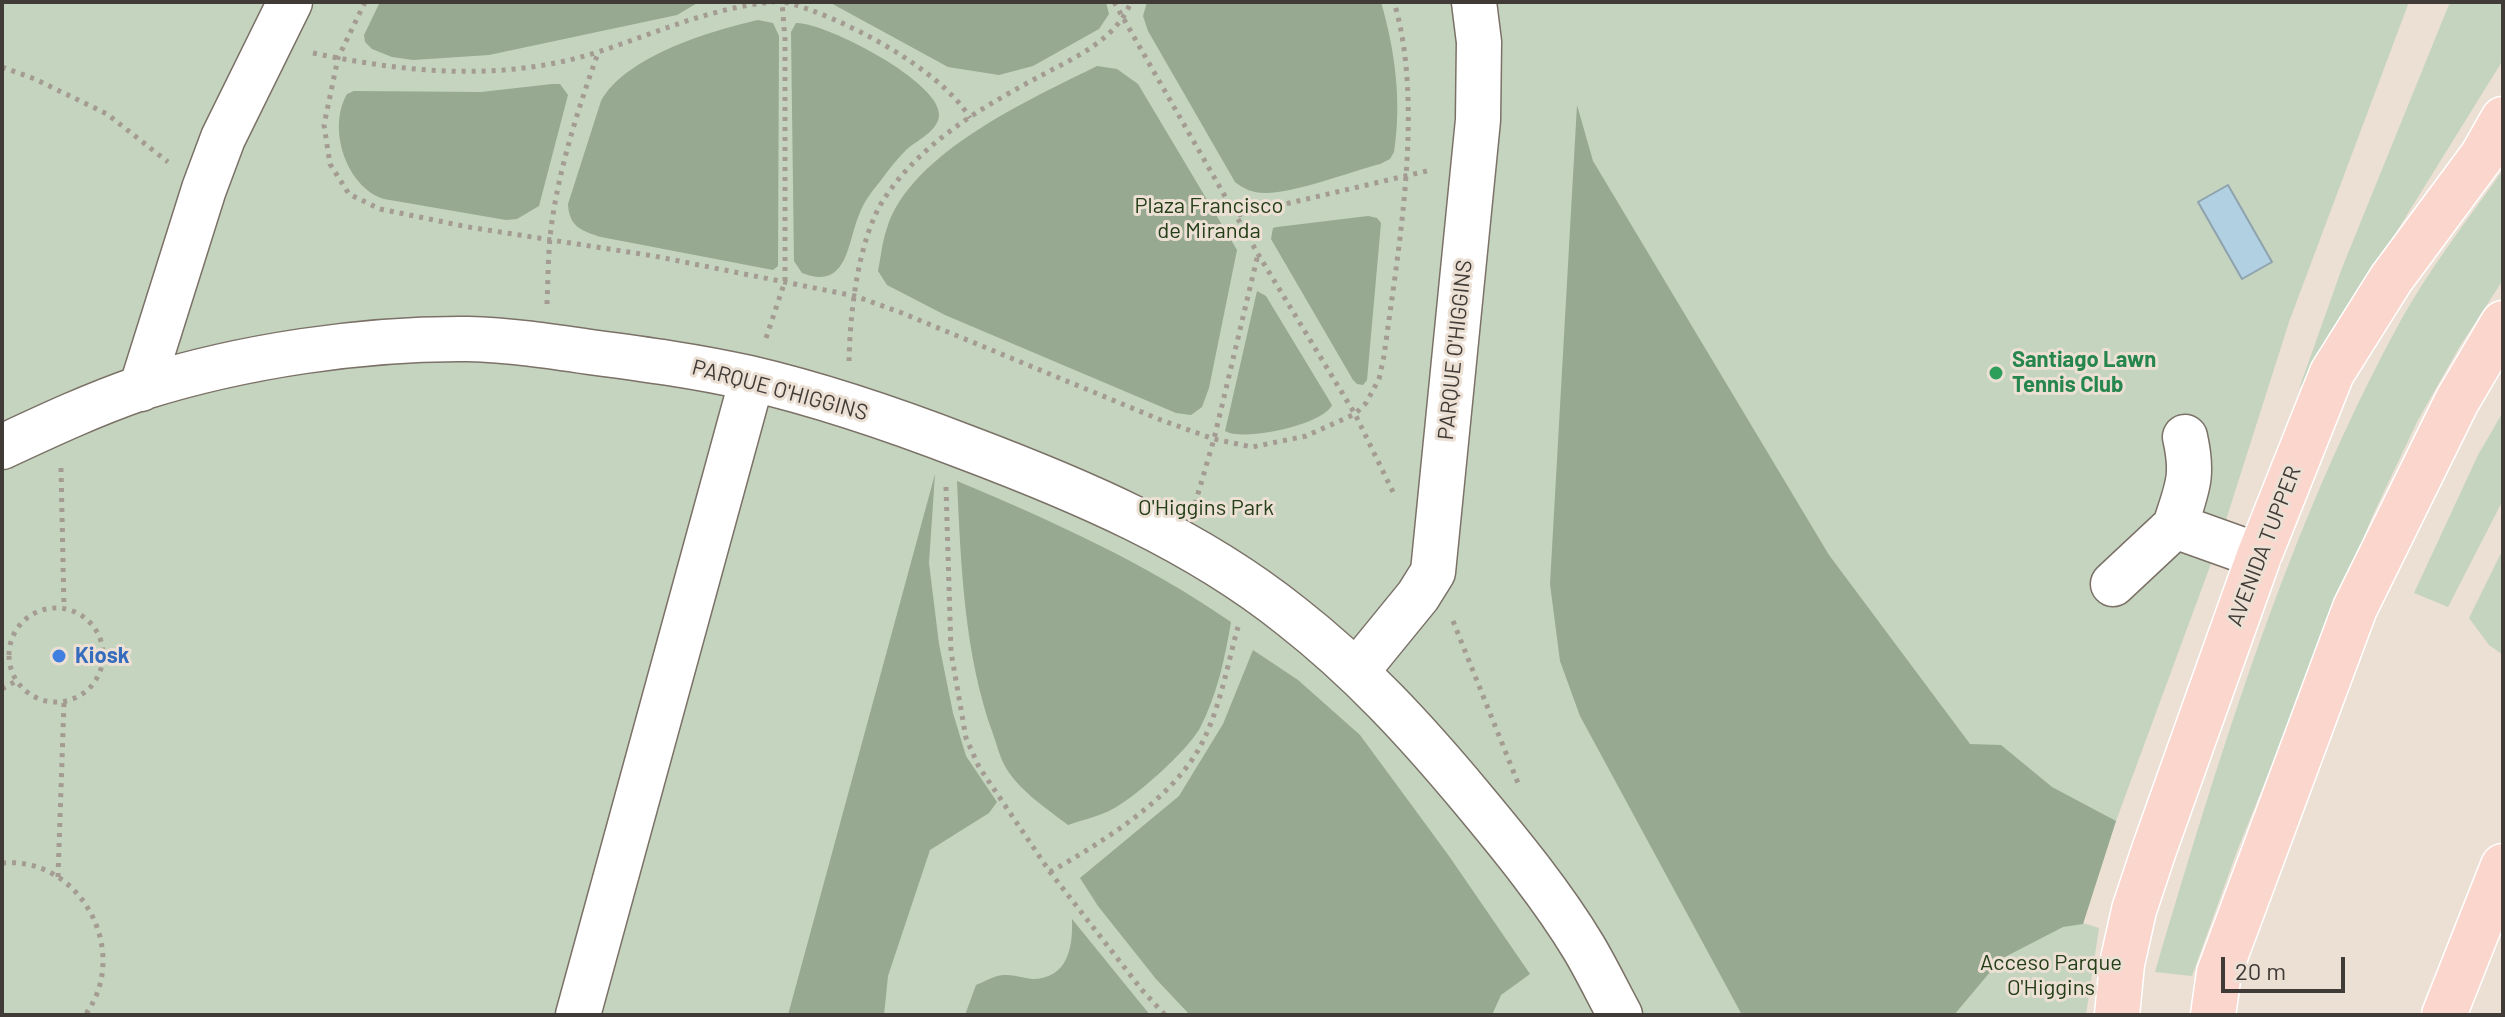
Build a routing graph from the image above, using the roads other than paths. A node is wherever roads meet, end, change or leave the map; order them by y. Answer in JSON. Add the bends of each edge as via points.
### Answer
{"nodes":[{"id":1,"x":290,"y":2,"type":"edge"},
{"id":2,"x":1474,"y":2,"type":"edge"},
{"id":3,"x":2503,"y":119,"type":"edge"},
{"id":4,"x":2503,"y":323,"type":"edge"},
{"id":5,"x":752,"y":379,"type":"junction"},
{"id":6,"x":141,"y":389,"type":"junction"},
{"id":7,"x":2185,"y":437,"type":"dead end"},
{"id":8,"x":2,"y":447,"type":"edge"},
{"id":9,"x":2175,"y":526,"type":"junction"},
{"id":10,"x":2259,"y":556,"type":"junction"},
{"id":11,"x":2113,"y":584,"type":"dead end"},
{"id":12,"x":1356,"y":672,"type":"junction"},
{"id":13,"x":2503,"y":866,"type":"edge"},
{"id":14,"x":578,"y":1015,"type":"edge"},
{"id":15,"x":1620,"y":1015,"type":"edge"},
{"id":16,"x":2117,"y":1015,"type":"edge"},
{"id":17,"x":2213,"y":1015,"type":"edge"},
{"id":18,"x":2444,"y":1015,"type":"edge"}],
"edges":[{"from":1,"to":6,"type":"lane","via":[[223,138]]},
{"from":2,"to":12,"type":"lane","name":"PARQUE O'HIGGINS","via":[[1479,81],[1475,162],[1433,572]]},
{"from":3,"to":10,"type":"main road","name":"AVENIDA TUPPER","via":[[2332,373]]},
{"from":4,"to":17,"type":"main road","via":[[2457,401],[2355,608],[2219,973]]},
{"from":5,"to":6,"type":"lane","name":"PARQUE O'HIGGINS","via":[[667,362],[471,339],[382,343],[272,358]]},
{"from":5,"to":12,"type":"lane","name":"PARQUE O'HIGGINS","via":[[945,439],[1055,481],[1183,543],[1289,614]]},
{"from":5,"to":14,"type":"lane"},
{"from":6,"to":8,"type":"lane","name":"PARQUE O'HIGGINS"},
{"from":7,"to":9,"type":"lane","via":[[2191,465]]},
{"from":9,"to":10,"type":"lane"},
{"from":9,"to":11,"type":"lane"},
{"from":10,"to":16,"type":"main road","name":"AVENIDA TUPPER","via":[[2134,910]]},
{"from":12,"to":15,"type":"lane","name":"PARQUE O'HIGGINS","via":[[1502,834],[1583,947]]},
{"from":13,"to":18,"type":"main road"}]}
